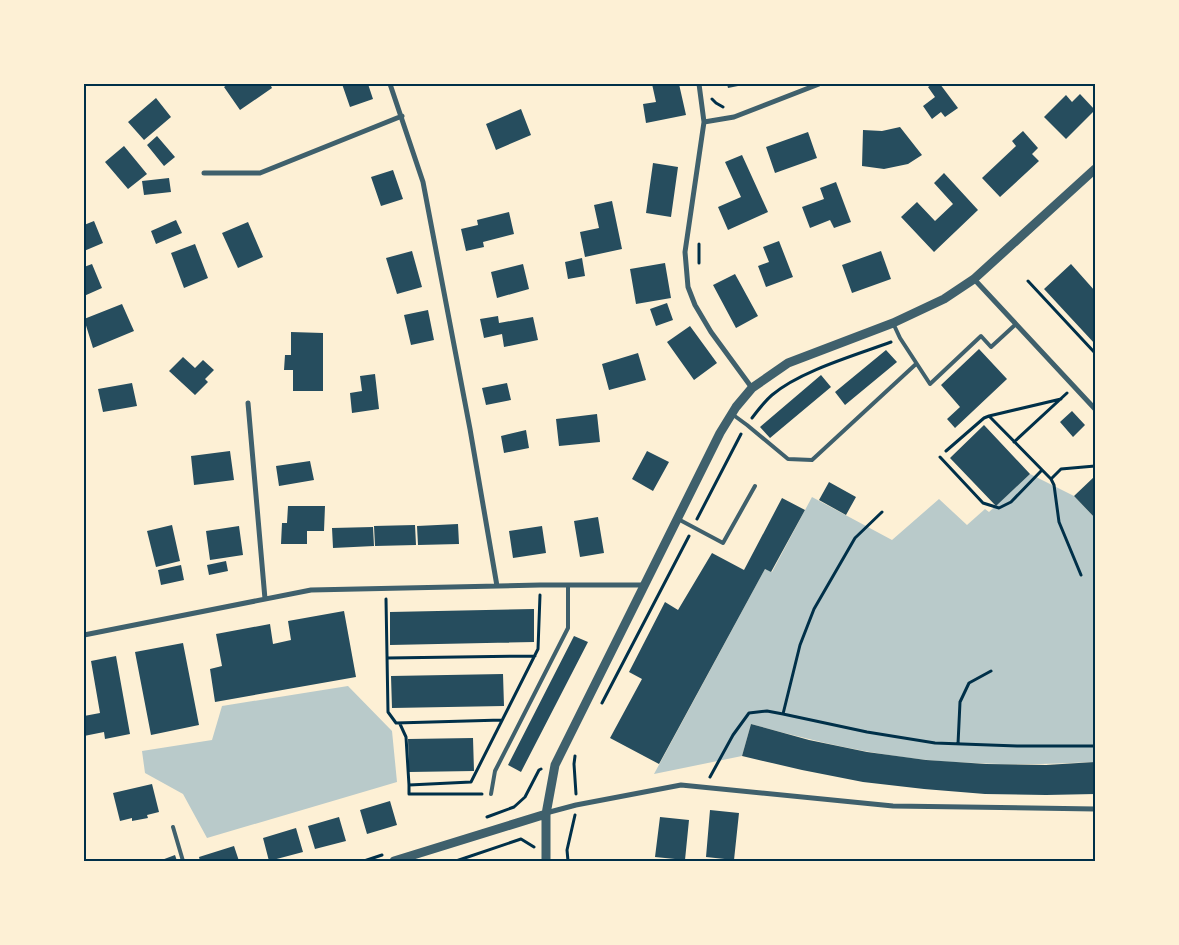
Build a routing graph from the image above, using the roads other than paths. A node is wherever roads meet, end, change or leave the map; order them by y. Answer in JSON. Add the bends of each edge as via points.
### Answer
{"nodes":[{"id":1,"x":390,"y":84,"type":"edge"},
{"id":2,"x":699,"y":84,"type":"edge"},
{"id":3,"x":819,"y":84,"type":"edge"},
{"id":4,"x":402,"y":116,"type":"junction"},
{"id":5,"x":704,"y":122,"type":"junction"},
{"id":6,"x":1095,"y":169,"type":"edge"},
{"id":7,"x":204,"y":173,"type":"dead end"},
{"id":8,"x":974,"y":279,"type":"junction"},
{"id":9,"x":893,"y":323,"type":"junction"},
{"id":10,"x":1016,"y":324,"type":"junction"},
{"id":11,"x":916,"y":364,"type":"junction"},
{"id":12,"x":752,"y":388,"type":"junction"},
{"id":13,"x":248,"y":403,"type":"dead end"},
{"id":14,"x":1095,"y":409,"type":"edge"},
{"id":15,"x":732,"y":414,"type":"junction"},
{"id":16,"x":755,"y":486,"type":"dead end"},
{"id":17,"x":678,"y":519,"type":"junction"},
{"id":18,"x":568,"y":585,"type":"junction"},
{"id":19,"x":497,"y":586,"type":"junction"},
{"id":20,"x":644,"y":586,"type":"junction"},
{"id":21,"x":265,"y":599,"type":"junction"},
{"id":22,"x":84,"y":635,"type":"edge"},
{"id":23,"x":490,"y":794,"type":"road end"},
{"id":24,"x":1095,"y":809,"type":"edge"},
{"id":25,"x":546,"y":814,"type":"junction"},
{"id":26,"x":173,"y":827,"type":"dead end"},
{"id":27,"x":545,"y":858,"type":"edge"},
{"id":28,"x":183,"y":861,"type":"edge"},
{"id":29,"x":394,"y":861,"type":"edge"}],
"edges":[{"from":1,"to":4,"type":"street"},
{"from":2,"to":5,"type":"street"},
{"from":3,"to":5,"type":"street","via":[[734,117]]},
{"from":4,"to":7,"type":"street","via":[[260,173]]},
{"from":4,"to":19,"type":"street","via":[[423,182]]},
{"from":5,"to":12,"type":"street","via":[[684,252],[688,287],[711,332]]},
{"from":6,"to":8,"type":"street"},
{"from":8,"to":9,"type":"street","via":[[944,299]]},
{"from":8,"to":10,"type":"street"},
{"from":9,"to":11,"type":"lane"},
{"from":9,"to":12,"type":"street","via":[[788,363]]},
{"from":10,"to":11,"type":"lane","via":[[991,347],[981,336],[930,384]]},
{"from":10,"to":14,"type":"street"},
{"from":11,"to":15,"type":"lane","via":[[812,460],[788,459]]},
{"from":12,"to":15,"type":"street"},
{"from":13,"to":21,"type":"street"},
{"from":15,"to":17,"type":"street"},
{"from":16,"to":17,"type":"lane","via":[[723,543]]},
{"from":17,"to":20,"type":"street"},
{"from":18,"to":19,"type":"street"},
{"from":18,"to":20,"type":"street"},
{"from":18,"to":23,"type":"lane","via":[[568,628],[495,771]]},
{"from":19,"to":21,"type":"street","via":[[311,590]]},
{"from":20,"to":25,"type":"street","via":[[555,765]]},
{"from":21,"to":22,"type":"street"},
{"from":24,"to":25,"type":"street","via":[[888,806],[681,785]]},
{"from":25,"to":27,"type":"street"},
{"from":25,"to":29,"type":"street"},
{"from":26,"to":28,"type":"lane"}]}
